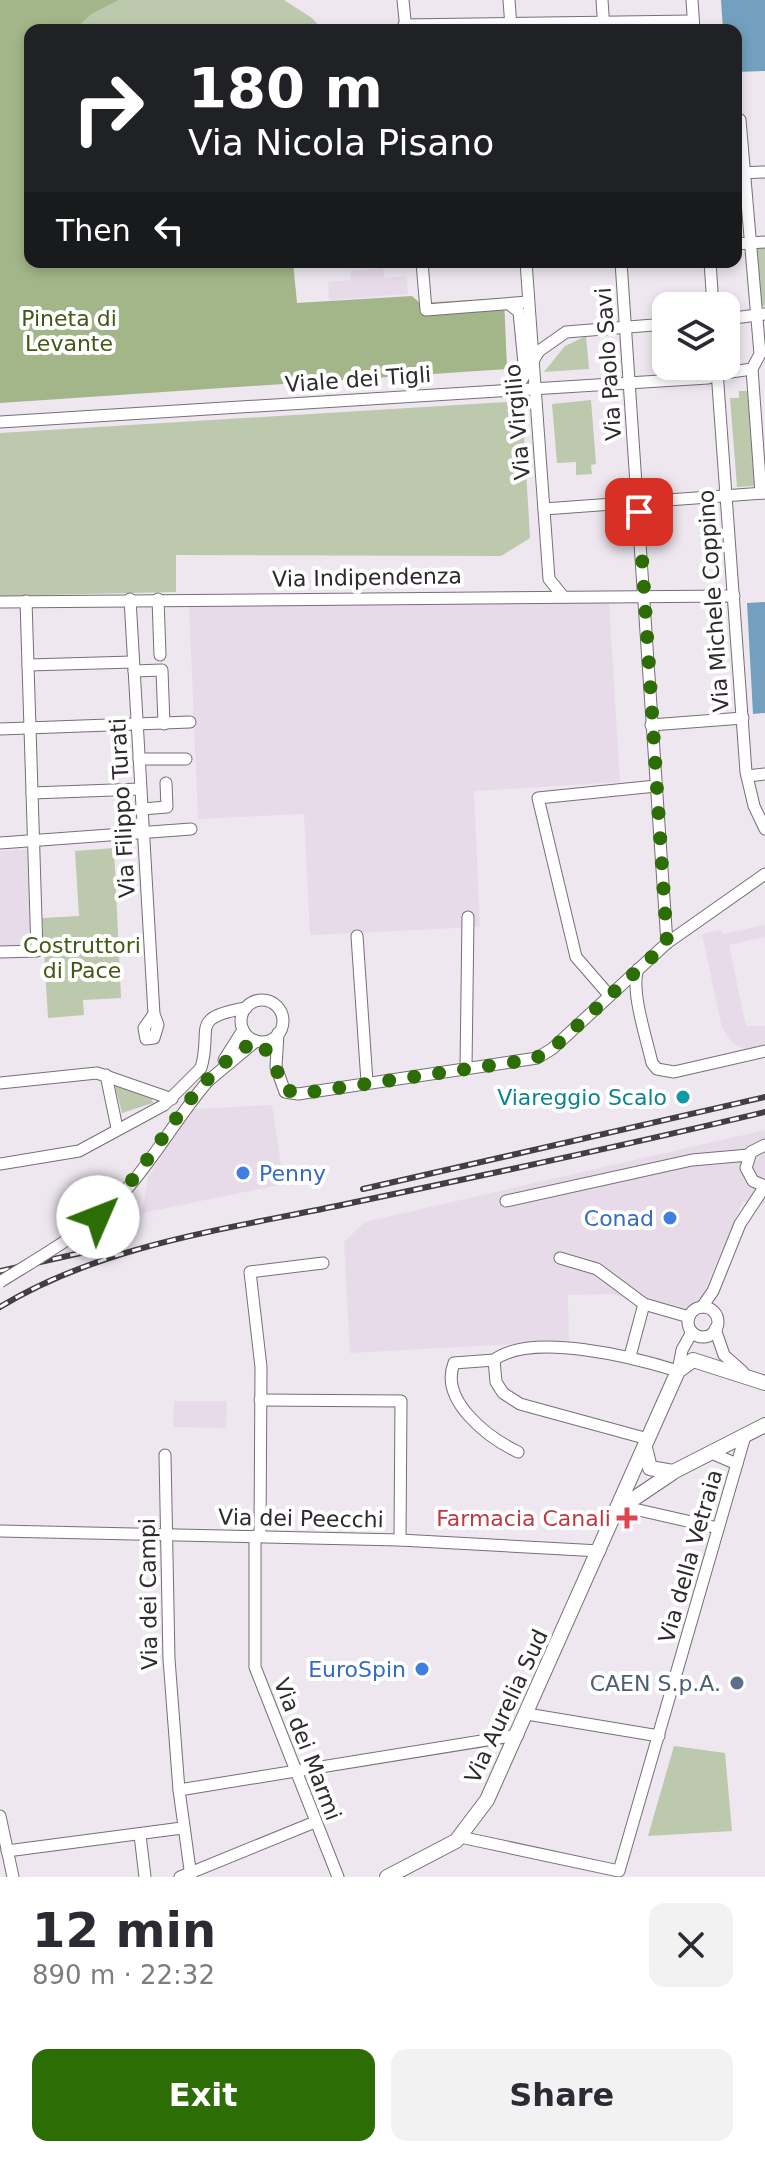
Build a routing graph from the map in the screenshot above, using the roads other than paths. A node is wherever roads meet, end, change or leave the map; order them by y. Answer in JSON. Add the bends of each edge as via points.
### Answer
{"nodes":[{"id":1,"x":403,"y":0,"type":"edge"},
{"id":2,"x":509,"y":0,"type":"edge"},
{"id":3,"x":602,"y":0,"type":"edge"},
{"id":4,"x":692,"y":0,"type":"edge"},
{"id":5,"x":405,"y":24,"type":"edge"},
{"id":6,"x":511,"y":24,"type":"edge"},
{"id":7,"x":604,"y":24,"type":"edge"},
{"id":8,"x":694,"y":24,"type":"edge"},
{"id":9,"x":765,"y":172,"type":"edge"},
{"id":10,"x":742,"y":173,"type":"edge"},
{"id":11,"x":742,"y":187,"type":"edge"},
{"id":12,"x":765,"y":242,"type":"edge"},
{"id":13,"x":750,"y":243,"type":"junction"},
{"id":14,"x":742,"y":244,"type":"edge"},
{"id":15,"x":422,"y":268,"type":"edge"},
{"id":16,"x":526,"y":268,"type":"edge"},
{"id":17,"x":621,"y":268,"type":"edge"},
{"id":18,"x":710,"y":268,"type":"edge"},
{"id":19,"x":712,"y":292,"type":"edge"},
{"id":20,"x":528,"y":302,"type":"junction"},
{"id":21,"x":509,"y":304,"type":"junction"},
{"id":22,"x":760,"y":315,"type":"edge"},
{"id":23,"x":740,"y":317,"type":"edge"},
{"id":24,"x":652,"y":325,"type":"edge"},
{"id":25,"x":625,"y":328,"type":"junction"},
{"id":26,"x":530,"y":369,"type":"junction"},
{"id":27,"x":740,"y":369,"type":"edge"},
{"id":28,"x":752,"y":369,"type":"junction"},
{"id":29,"x":668,"y":380,"type":"edge"},
{"id":30,"x":718,"y":380,"type":"edge"},
{"id":31,"x":629,"y":382,"type":"junction"},
{"id":32,"x":517,"y":388,"type":"junction"},
{"id":33,"x":536,"y":388,"type":"junction"},
{"id":34,"x":0,"y":422,"type":"edge"},
{"id":35,"x":763,"y":493,"type":"edge"},
{"id":36,"x":725,"y":496,"type":"junction"},
{"id":37,"x":638,"y":503,"type":"junction"},
{"id":38,"x":544,"y":509,"type":"junction"},
{"id":39,"x":549,"y":579,"type":"junction"},
{"id":40,"x":562,"y":595,"type":"junction"},
{"id":41,"x":539,"y":596,"type":"junction"},
{"id":42,"x":734,"y":596,"type":"junction"},
{"id":43,"x":643,"y":597,"type":"junction"},
{"id":44,"x":130,"y":599,"type":"junction"},
{"id":45,"x":158,"y":599,"type":"junction"},
{"id":46,"x":26,"y":601,"type":"junction"},
{"id":47,"x":0,"y":602,"type":"edge"},
{"id":48,"x":160,"y":655,"type":"dead end"},
{"id":49,"x":28,"y":665,"type":"junction"},
{"id":50,"x":133,"y":666,"type":"junction"},
{"id":51,"x":743,"y":718,"type":"junction"},
{"id":52,"x":190,"y":722,"type":"dead end"},
{"id":53,"x":164,"y":724,"type":"junction"},
{"id":54,"x":651,"y":725,"type":"junction"},
{"id":55,"x":137,"y":726,"type":"junction"},
{"id":56,"x":0,"y":729,"type":"edge"},
{"id":57,"x":30,"y":729,"type":"junction"},
{"id":58,"x":139,"y":759,"type":"junction"},
{"id":59,"x":186,"y":759,"type":"dead end"},
{"id":60,"x":765,"y":774,"type":"edge"},
{"id":61,"x":747,"y":776,"type":"junction"},
{"id":62,"x":166,"y":783,"type":"dead end"},
{"id":63,"x":656,"y":786,"type":"junction"},
{"id":64,"x":140,"y":789,"type":"junction"},
{"id":65,"x":32,"y":793,"type":"junction"},
{"id":66,"x":142,"y":809,"type":"junction"},
{"id":67,"x":191,"y":829,"type":"dead end"},
{"id":68,"x":765,"y":829,"type":"edge"},
{"id":69,"x":143,"y":832,"type":"junction"},
{"id":70,"x":34,"y":841,"type":"junction"},
{"id":71,"x":0,"y":843,"type":"edge"},
{"id":72,"x":765,"y":874,"type":"edge"},
{"id":73,"x":765,"y":883,"type":"edge"},
{"id":74,"x":746,"y":890,"type":"junction"},
{"id":75,"x":468,"y":917,"type":"dead end"},
{"id":76,"x":357,"y":936,"type":"dead end"},
{"id":77,"x":667,"y":943,"type":"junction"},
{"id":78,"x":0,"y":952,"type":"edge"},
{"id":79,"x":640,"y":965,"type":"junction"},
{"id":80,"x":611,"y":993,"type":"junction"},
{"id":81,"x":638,"y":1000,"type":"junction"},
{"id":82,"x":246,"y":1008,"type":"junction"},
{"id":83,"x":154,"y":1014,"type":"dead end"},
{"id":84,"x":215,"y":1016,"type":"junction"},
{"id":85,"x":242,"y":1028,"type":"junction"},
{"id":86,"x":278,"y":1033,"type":"junction"},
{"id":87,"x":258,"y":1042,"type":"junction"},
{"id":88,"x":765,"y":1051,"type":"edge"},
{"id":89,"x":276,"y":1067,"type":"junction"},
{"id":90,"x":466,"y":1068,"type":"junction"},
{"id":91,"x":106,"y":1075,"type":"junction"},
{"id":92,"x":211,"y":1077,"type":"junction"},
{"id":93,"x":367,"y":1082,"type":"junction"},
{"id":94,"x":0,"y":1083,"type":"edge"},
{"id":95,"x":172,"y":1099,"type":"junction"},
{"id":96,"x":117,"y":1128,"type":"junction"},
{"id":97,"x":765,"y":1145,"type":"edge"},
{"id":98,"x":749,"y":1155,"type":"junction"},
{"id":99,"x":721,"y":1160,"type":"junction"},
{"id":100,"x":0,"y":1164,"type":"edge"},
{"id":101,"x":757,"y":1181,"type":"edge"},
{"id":102,"x":506,"y":1201,"type":"dead end"},
{"id":103,"x":560,"y":1258,"type":"dead end"},
{"id":104,"x":323,"y":1263,"type":"dead end"},
{"id":105,"x":0,"y":1282,"type":"edge"},
{"id":106,"x":644,"y":1304,"type":"junction"},
{"id":107,"x":708,"y":1309,"type":"junction"},
{"id":108,"x":689,"y":1317,"type":"junction"},
{"id":109,"x":715,"y":1329,"type":"junction"},
{"id":110,"x":692,"y":1332,"type":"junction"},
{"id":111,"x":630,"y":1356,"type":"junction"},
{"id":112,"x":494,"y":1360,"type":"junction"},
{"id":113,"x":678,"y":1371,"type":"junction"},
{"id":114,"x":750,"y":1377,"type":"junction"},
{"id":115,"x":765,"y":1383,"type":"edge"},
{"id":116,"x":260,"y":1400,"type":"junction"},
{"id":117,"x":765,"y":1425,"type":"edge"},
{"id":118,"x":745,"y":1436,"type":"junction"},
{"id":119,"x":647,"y":1441,"type":"junction"},
{"id":120,"x":518,"y":1452,"type":"dead end"},
{"id":121,"x":711,"y":1453,"type":"junction"},
{"id":122,"x":165,"y":1455,"type":"dead end"},
{"id":123,"x":737,"y":1464,"type":"junction"},
{"id":124,"x":673,"y":1472,"type":"junction"},
{"id":125,"x":619,"y":1509,"type":"junction"},
{"id":126,"x":718,"y":1528,"type":"junction"},
{"id":127,"x":0,"y":1531,"type":"edge"},
{"id":128,"x":167,"y":1535,"type":"junction"},
{"id":129,"x":258,"y":1536,"type":"junction"},
{"id":130,"x":400,"y":1540,"type":"junction"},
{"id":131,"x":600,"y":1551,"type":"junction"},
{"id":132,"x":527,"y":1714,"type":"junction"},
{"id":133,"x":518,"y":1735,"type":"junction"},
{"id":134,"x":659,"y":1736,"type":"junction"},
{"id":135,"x":295,"y":1772,"type":"junction"},
{"id":136,"x":179,"y":1790,"type":"junction"},
{"id":137,"x":0,"y":1816,"type":"edge"},
{"id":138,"x":315,"y":1822,"type":"junction"},
{"id":139,"x":182,"y":1828,"type":"junction"},
{"id":140,"x":140,"y":1835,"type":"junction"},
{"id":141,"x":460,"y":1837,"type":"junction"},
{"id":142,"x":7,"y":1851,"type":"junction"},
{"id":143,"x":187,"y":1876,"type":"edge"},
{"id":144,"x":13,"y":1877,"type":"edge"},
{"id":145,"x":145,"y":1877,"type":"edge"},
{"id":146,"x":338,"y":1877,"type":"edge"},
{"id":147,"x":387,"y":1877,"type":"edge"}],
"edges":[{"from":1,"to":5,"type":"street"},
{"from":2,"to":6,"type":"street"},
{"from":3,"to":7,"type":"street"},
{"from":4,"to":8,"type":"street"},
{"from":9,"to":10,"type":"street"},
{"from":11,"to":13,"type":"street"},
{"from":12,"to":13,"type":"street"},
{"from":13,"to":14,"type":"street"},
{"from":13,"to":22,"type":"street"},
{"from":15,"to":21,"type":"street","via":[[426,310]]},
{"from":16,"to":20,"type":"street","name":"Via Virgilio"},
{"from":17,"to":25,"type":"street","name":"Via Paolo Savi"},
{"from":18,"to":19,"type":"street"},
{"from":20,"to":21,"type":"street"},
{"from":20,"to":26,"type":"street","name":"Via Virgilio"},
{"from":21,"to":26,"type":"street","via":[[519,312]]},
{"from":22,"to":23,"type":"street"},
{"from":22,"to":28,"type":"street","via":[[760,354]]},
{"from":24,"to":25,"type":"street"},
{"from":25,"to":26,"type":"street","via":[[564,333],[541,349]]},
{"from":25,"to":31,"type":"street","name":"Via Paolo Savi"},
{"from":26,"to":32,"type":"street"},
{"from":26,"to":33,"type":"street","name":"Via Virgilio"},
{"from":27,"to":28,"type":"street","name":"Viale dei Tigli"},
{"from":28,"to":35,"type":"street"},
{"from":29,"to":31,"type":"street","name":"Viale dei Tigli"},
{"from":30,"to":36,"type":"street","name":"Via Michele Coppino"},
{"from":31,"to":33,"type":"street","name":"Viale dei Tigli"},
{"from":31,"to":37,"type":"street","name":"Via Paolo Savi"},
{"from":32,"to":33,"type":"street","name":"Viale dei Tigli"},
{"from":32,"to":34,"type":"street","name":"Viale dei Tigli"},
{"from":33,"to":38,"type":"street","name":"Via Virgilio"},
{"from":35,"to":36,"type":"street"},
{"from":36,"to":37,"type":"street"},
{"from":36,"to":42,"type":"street","name":"Via Michele Coppino"},
{"from":37,"to":38,"type":"street"},
{"from":37,"to":43,"type":"street","name":"Via Paolo Savi"},
{"from":38,"to":39,"type":"street","name":"Via Virgilio"},
{"from":39,"to":40,"type":"street"},
{"from":39,"to":41,"type":"street"},
{"from":40,"to":41,"type":"street","name":"Via Indipendenza"},
{"from":40,"to":43,"type":"street","name":"Via Indipendenza"},
{"from":41,"to":45,"type":"street","name":"Via Indipendenza"},
{"from":42,"to":43,"type":"street","name":"Via Indipendenza"},
{"from":42,"to":51,"type":"street","name":"Via Michele Coppino"},
{"from":43,"to":54,"type":"street","name":"Via Paolo Savi"},
{"from":44,"to":45,"type":"street","name":"Via Indipendenza"},
{"from":44,"to":46,"type":"street","name":"Via Indipendenza"},
{"from":44,"to":50,"type":"street","name":"Via Filippo Turati"},
{"from":45,"to":48,"type":"street"},
{"from":46,"to":47,"type":"street","name":"Via Indipendenza"},
{"from":46,"to":49,"type":"street"},
{"from":49,"to":50,"type":"street"},
{"from":49,"to":57,"type":"street"},
{"from":50,"to":53,"type":"street","via":[[162,670]]},
{"from":50,"to":55,"type":"street","name":"Via Filippo Turati"},
{"from":51,"to":54,"type":"street"},
{"from":51,"to":61,"type":"street","name":"Via Michele Coppino"},
{"from":52,"to":53,"type":"street"},
{"from":53,"to":55,"type":"street"},
{"from":54,"to":63,"type":"street","name":"Via Paolo Savi"},
{"from":55,"to":57,"type":"street"},
{"from":55,"to":58,"type":"street","name":"Via Filippo Turati"},
{"from":56,"to":57,"type":"street"},
{"from":57,"to":65,"type":"street"},
{"from":58,"to":59,"type":"street"},
{"from":58,"to":64,"type":"street","name":"Via Filippo Turati"},
{"from":60,"to":61,"type":"street"},
{"from":61,"to":68,"type":"street","name":"Via Michele Coppino"},
{"from":62,"to":66,"type":"street","via":[[167,807]]},
{"from":63,"to":77,"type":"street","name":"Via Paolo Savi"},
{"from":63,"to":80,"type":"street","via":[[538,798],[576,957]]},
{"from":64,"to":65,"type":"street"},
{"from":64,"to":66,"type":"street","name":"Via Filippo Turati"},
{"from":65,"to":70,"type":"street"},
{"from":66,"to":69,"type":"street","name":"Via Filippo Turati"},
{"from":67,"to":69,"type":"street"},
{"from":69,"to":70,"type":"street"},
{"from":69,"to":83,"type":"street","name":"Via Filippo Turati"},
{"from":70,"to":71,"type":"street"},
{"from":70,"to":78,"type":"street","via":[[37,951]]},
{"from":72,"to":74,"type":"street"},
{"from":73,"to":74,"type":"street"},
{"from":74,"to":77,"type":"street"},
{"from":75,"to":90,"type":"street"},
{"from":76,"to":93,"type":"street"},
{"from":77,"to":79,"type":"street"},
{"from":79,"to":80,"type":"street"},
{"from":79,"to":81,"type":"street","via":[[635,980]]},
{"from":80,"to":81,"type":"street","via":[[626,992]]},
{"from":80,"to":90,"type":"street","via":[[542,1056]]},
{"from":81,"to":88,"type":"street","via":[[652,1063],[661,1071]]},
{"from":82,"to":84,"type":"street"},
{"from":82,"to":85,"type":"street"},
{"from":82,"to":86,"type":"street","via":[[256,1001],[273,1004],[282,1018]]},
{"from":84,"to":85,"type":"street"},
{"from":84,"to":95,"type":"street","via":[[203,1031],[201,1068]]},
{"from":85,"to":87,"type":"street"},
{"from":85,"to":92,"type":"street"},
{"from":86,"to":87,"type":"street"},
{"from":86,"to":89,"type":"street"},
{"from":87,"to":89,"type":"street"},
{"from":87,"to":92,"type":"street"},
{"from":89,"to":93,"type":"street","via":[[280,1086],[289,1093]]},
{"from":90,"to":93,"type":"street"},
{"from":91,"to":94,"type":"street"},
{"from":91,"to":95,"type":"street"},
{"from":91,"to":96,"type":"street"},
{"from":92,"to":105,"type":"street","bridge":true,"via":[[109,1207]]},
{"from":95,"to":96,"type":"street"},
{"from":96,"to":100,"type":"street","via":[[70,1154]]},
{"from":97,"to":98,"type":"street"},
{"from":98,"to":99,"type":"street"},
{"from":98,"to":101,"type":"street"},
{"from":99,"to":101,"type":"street"},
{"from":99,"to":102,"type":"street","via":[[692,1160]]},
{"from":101,"to":107,"type":"street"},
{"from":103,"to":106,"type":"street","via":[[601,1271]]},
{"from":104,"to":116,"type":"street","name":"Via dei Marmi","via":[[250,1272]]},
{"from":106,"to":108,"type":"street"},
{"from":106,"to":111,"type":"street"},
{"from":107,"to":108,"type":"street"},
{"from":107,"to":109,"type":"street"},
{"from":108,"to":110,"type":"street"},
{"from":109,"to":110,"type":"street","via":[[705,1336]]},
{"from":109,"to":114,"type":"street","via":[[724,1355]]},
{"from":110,"to":113,"type":"street","name":"Via Aurelia Sud"},
{"from":111,"to":112,"type":"street","via":[[536,1349],[508,1352]]},
{"from":111,"to":113,"type":"street"},
{"from":112,"to":119,"type":"street","via":[[499,1388],[515,1401]]},
{"from":112,"to":120,"type":"street","via":[[454,1363],[456,1392],[477,1426]]},
{"from":113,"to":114,"type":"main road","via":[[691,1360]]},
{"from":113,"to":119,"type":"main road","name":"Via Aurelia Sud"},
{"from":114,"to":115,"type":"main road"},
{"from":116,"to":129,"type":"street","name":"Via dei Marmi"},
{"from":116,"to":130,"type":"street","via":[[401,1401]]},
{"from":117,"to":118,"type":"main road"},
{"from":118,"to":121,"type":"main road"},
{"from":118,"to":123,"type":"street"},
{"from":119,"to":124,"type":"main road","via":[[650,1468]]},
{"from":119,"to":125,"type":"main road","name":"Via Aurelia Sud"},
{"from":121,"to":123,"type":"street","name":"Via della Vetraia"},
{"from":121,"to":124,"type":"main road"},
{"from":122,"to":128,"type":"street","name":"Via dei Campi"},
{"from":123,"to":126,"type":"street","name":"Via della Vetraia"},
{"from":124,"to":125,"type":"main road"},
{"from":125,"to":126,"type":"street"},
{"from":125,"to":131,"type":"main road","name":"Via Aurelia Sud"},
{"from":126,"to":134,"type":"street","name":"Via della Vetraia"},
{"from":127,"to":128,"type":"street","name":"Via dei Peecchi"},
{"from":128,"to":129,"type":"street","name":"Via dei Peecchi"},
{"from":128,"to":136,"type":"street","name":"Via dei Campi"},
{"from":129,"to":130,"type":"street","name":"Via dei Peecchi"},
{"from":129,"to":135,"type":"street","name":"Via dei Marmi","via":[[255,1667]]},
{"from":130,"to":131,"type":"street","name":"Via dei Peecchi"},
{"from":131,"to":132,"type":"main road","name":"Via Aurelia Sud"},
{"from":132,"to":133,"type":"main road","name":"Via Aurelia Sud"},
{"from":132,"to":134,"type":"street"},
{"from":133,"to":135,"type":"street"},
{"from":133,"to":141,"type":"main road","name":"Via Aurelia Sud","via":[[487,1800]]},
{"from":134,"to":141,"type":"street","name":"Via della Vetraia","via":[[619,1871]]},
{"from":135,"to":136,"type":"street"},
{"from":135,"to":138,"type":"street","name":"Via dei Marmi"},
{"from":136,"to":139,"type":"street","name":"Via dei Campi"},
{"from":137,"to":142,"type":"street"},
{"from":138,"to":143,"type":"street"},
{"from":138,"to":146,"type":"street","name":"Via dei Marmi"},
{"from":139,"to":140,"type":"street"},
{"from":139,"to":143,"type":"street","name":"Via dei Campi"},
{"from":140,"to":142,"type":"street"},
{"from":140,"to":145,"type":"street"},
{"from":141,"to":147,"type":"main road","name":"Via Aurelia Sud"},
{"from":142,"to":144,"type":"street"}]}
